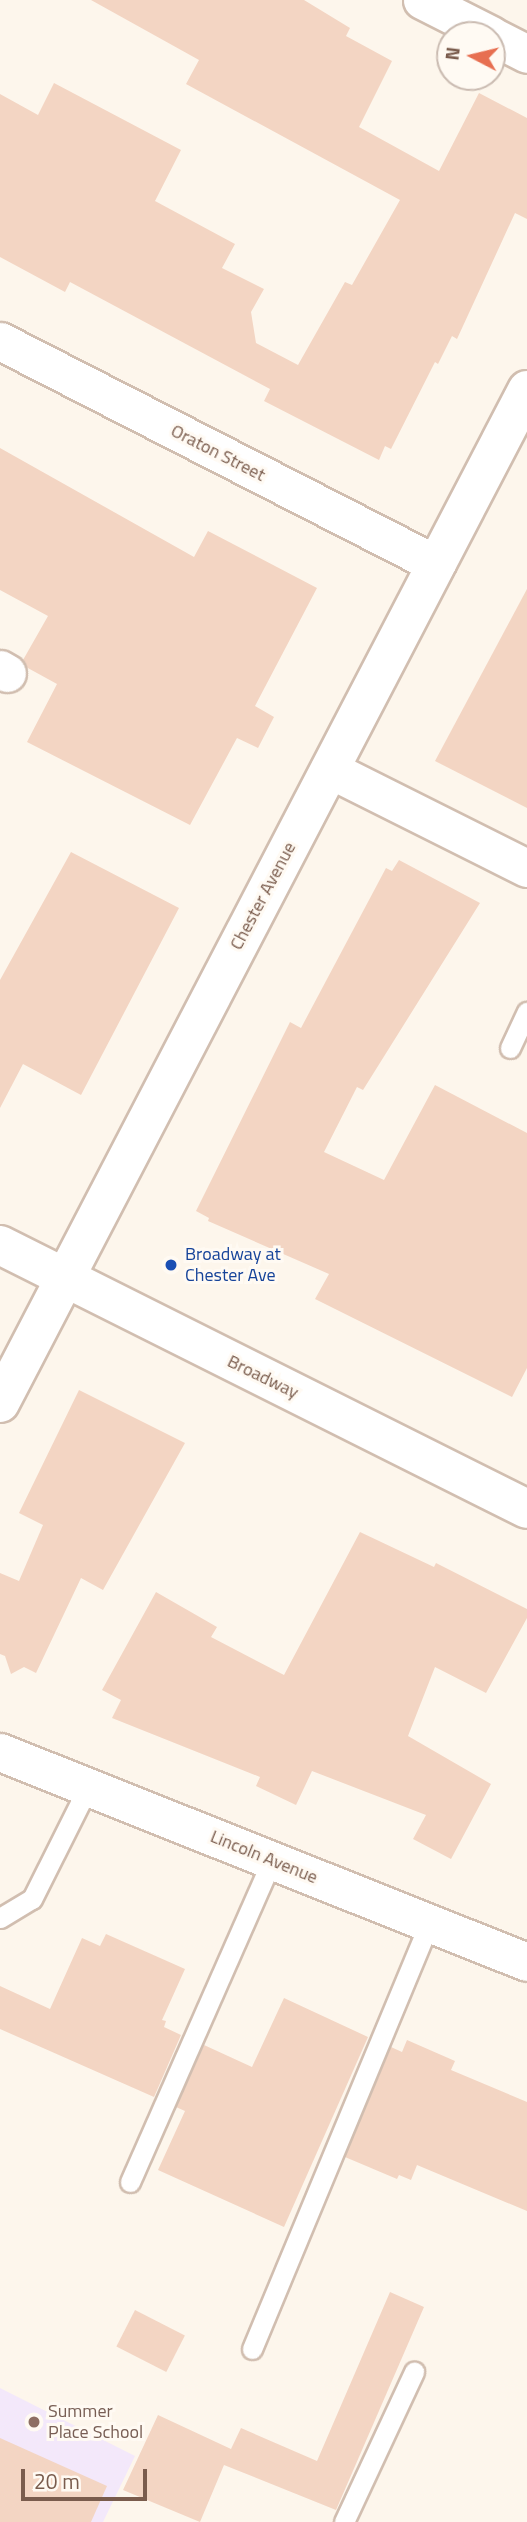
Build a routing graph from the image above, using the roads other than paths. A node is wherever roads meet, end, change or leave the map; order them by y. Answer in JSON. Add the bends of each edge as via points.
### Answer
{"nodes":[{"id":1,"x":422,"y":0,"type":"edge"},
{"id":2,"x":463,"y":21,"type":"edge"},
{"id":3,"x":506,"y":43,"type":"edge"},
{"id":4,"x":527,"y":54,"type":"edge"},
{"id":5,"x":0,"y":341,"type":"edge"},
{"id":6,"x":527,"y":390,"type":"edge"},
{"id":7,"x":436,"y":565,"type":"junction"},
{"id":8,"x":329,"y":769,"type":"junction"},
{"id":9,"x":527,"y":868,"type":"edge"},
{"id":10,"x":527,"y":1012,"type":"edge"},
{"id":11,"x":510,"y":1048,"type":"dead end"},
{"id":12,"x":0,"y":1245,"type":"edge"},
{"id":13,"x":63,"y":1278,"type":"junction"},
{"id":14,"x":0,"y":1402,"type":"edge"},
{"id":15,"x":527,"y":1509,"type":"edge"},
{"id":16,"x":0,"y":1752,"type":"edge"},
{"id":17,"x":88,"y":1787,"type":"junction"},
{"id":18,"x":272,"y":1860,"type":"junction"},
{"id":19,"x":0,"y":1918,"type":"edge"},
{"id":20,"x":429,"y":1923,"type":"junction"},
{"id":21,"x":527,"y":1962,"type":"edge"},
{"id":22,"x":130,"y":2182,"type":"dead end"},
{"id":23,"x":252,"y":2349,"type":"dead end"},
{"id":24,"x":414,"y":2372,"type":"dead end"},
{"id":25,"x":344,"y":2522,"type":"edge"}],
"edges":[{"from":1,"to":2,"type":"street"},
{"from":3,"to":4,"type":"street"},
{"from":5,"to":7,"type":"street","name":"Oraton Street"},
{"from":6,"to":7,"type":"street","name":"Chester Avenue"},
{"from":7,"to":8,"type":"street","name":"Chester Avenue"},
{"from":8,"to":9,"type":"street"},
{"from":8,"to":13,"type":"street","name":"Chester Avenue"},
{"from":10,"to":11,"type":"lane"},
{"from":12,"to":13,"type":"street","name":"Broadway"},
{"from":13,"to":14,"type":"street","name":"Chester Avenue"},
{"from":13,"to":15,"type":"street","name":"Broadway"},
{"from":16,"to":17,"type":"street","name":"Lincoln Avenue"},
{"from":17,"to":18,"type":"street","name":"Lincoln Avenue"},
{"from":17,"to":19,"type":"lane","via":[[32,1899]]},
{"from":18,"to":20,"type":"street","name":"Lincoln Avenue"},
{"from":18,"to":22,"type":"lane"},
{"from":20,"to":21,"type":"street","name":"Lincoln Avenue"},
{"from":20,"to":23,"type":"lane"},
{"from":24,"to":25,"type":"lane"}]}
